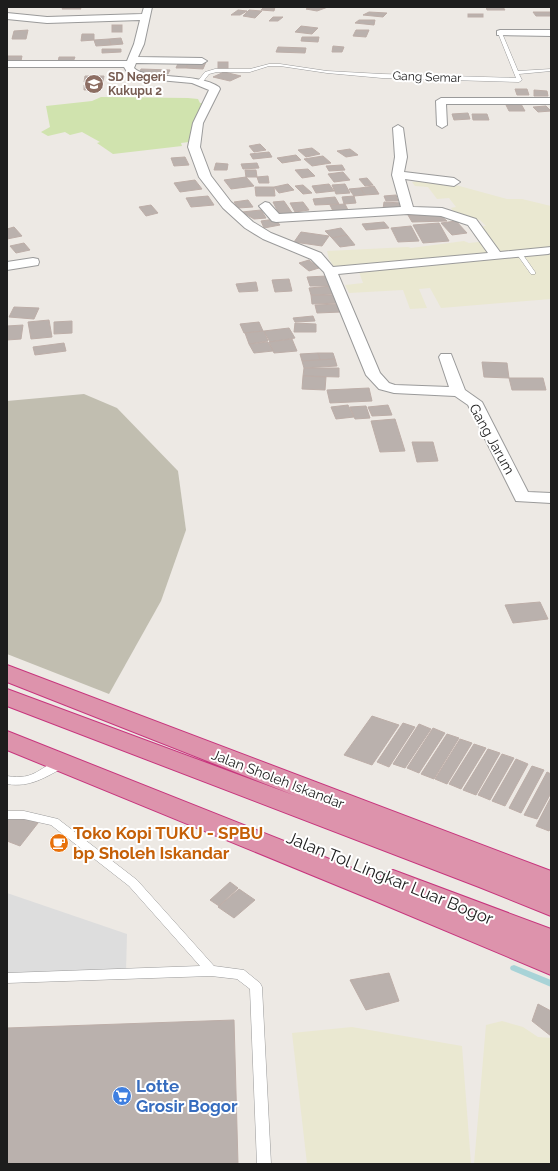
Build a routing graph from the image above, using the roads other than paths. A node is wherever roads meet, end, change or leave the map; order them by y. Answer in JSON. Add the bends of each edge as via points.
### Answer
{"nodes":[{"id":1,"x":146,"y":12,"type":"edge"},
{"id":2,"x":7,"y":16,"type":"edge"},
{"id":3,"x":500,"y":33,"type":"joint"},
{"id":4,"x":551,"y":33,"type":"edge"},
{"id":5,"x":202,"y":61,"type":"dead end"},
{"id":6,"x":131,"y":62,"type":"junction"},
{"id":7,"x":7,"y":64,"type":"edge"},
{"id":8,"x":551,"y":70,"type":"edge"},
{"id":9,"x":516,"y":73,"type":"junction"},
{"id":10,"x":200,"y":82,"type":"junction"},
{"id":11,"x":551,"y":101,"type":"edge"},
{"id":12,"x":442,"y":125,"type":"dead end"},
{"id":13,"x":398,"y":128,"type":"dead end"},
{"id":14,"x":398,"y":175,"type":"junction"},
{"id":15,"x":454,"y":182,"type":"dead end"},
{"id":16,"x":265,"y":206,"type":"dead end"},
{"id":17,"x":408,"y":210,"type":"junction"},
{"id":18,"x":548,"y":250,"type":"dead end"},
{"id":19,"x":519,"y":253,"type":"junction"},
{"id":20,"x":497,"y":256,"type":"junction"},
{"id":21,"x":33,"y":262,"type":"dead end"},
{"id":22,"x":7,"y":266,"type":"edge"},
{"id":23,"x":330,"y":271,"type":"junction"},
{"id":24,"x":533,"y":273,"type":"dead end"},
{"id":25,"x":446,"y":357,"type":"dead end"},
{"id":26,"x":458,"y":392,"type":"junction"},
{"id":27,"x":551,"y":498,"type":"edge"},
{"id":28,"x":11,"y":684,"type":"edge"},
{"id":29,"x":7,"y":724,"type":"edge"},
{"id":30,"x":7,"y":740,"type":"edge"},
{"id":31,"x":63,"y":763,"type":"junction"},
{"id":32,"x":7,"y":780,"type":"edge"},
{"id":33,"x":7,"y":815,"type":"edge"},
{"id":34,"x":551,"y":882,"type":"edge"},
{"id":35,"x":551,"y":905,"type":"edge"},
{"id":36,"x":551,"y":941,"type":"edge"},
{"id":37,"x":551,"y":963,"type":"edge"},
{"id":38,"x":211,"y":971,"type":"junction"},
{"id":39,"x":7,"y":978,"type":"edge"},
{"id":40,"x":264,"y":1164,"type":"edge"}],
"edges":[{"from":1,"to":2,"type":"street","via":[[47,20]]},
{"from":1,"to":6,"type":"street","via":[[140,39]]},
{"from":3,"to":4,"type":"street"},
{"from":3,"to":9,"type":"lane"},
{"from":5,"to":6,"type":"street"},
{"from":6,"to":7,"type":"street"},
{"from":6,"to":10,"type":"street","name":"Gang Jarum","via":[[130,71],[141,76]]},
{"from":8,"to":9,"type":"lane"},
{"from":9,"to":10,"type":"lane","name":"Gang Semar","via":[[519,80],[382,76],[269,65],[250,71],[217,70],[207,73]]},
{"from":10,"to":23,"type":"street","name":"Gang Jarum","via":[[215,89],[198,123],[194,147],[205,177],[227,205],[249,225],[267,236],[316,256]]},
{"from":11,"to":12,"type":"street","via":[[441,101]]},
{"from":13,"to":14,"type":"street","via":[[401,157]]},
{"from":14,"to":15,"type":"street"},
{"from":14,"to":17,"type":"street"},
{"from":16,"to":17,"type":"street","via":[[276,218]]},
{"from":17,"to":20,"type":"street","via":[[442,212],[472,222]]},
{"from":18,"to":19,"type":"street"},
{"from":19,"to":20,"type":"street"},
{"from":19,"to":24,"type":"lane"},
{"from":20,"to":23,"type":"street"},
{"from":21,"to":22,"type":"street"},
{"from":23,"to":26,"type":"street","name":"Gang Jarum","via":[[373,375],[384,386],[394,390]]},
{"from":25,"to":26,"type":"street"},
{"from":26,"to":27,"type":"street","name":"Gang Jarum","via":[[474,402],[522,497]]},
{"from":28,"to":34,"type":"highway","name":"Jalan Sholeh Iskandar"},
{"from":28,"to":35,"type":"highway"},
{"from":29,"to":36,"type":"highway","name":"Jalan Tol Lingkar Luar Bogor","via":[[396,882]]},
{"from":30,"to":31,"type":"highway"},
{"from":31,"to":32,"type":"lane","via":[[28,782]]},
{"from":31,"to":37,"type":"highway"},
{"from":33,"to":38,"type":"lane","via":[[24,815],[54,822],[127,878]]},
{"from":38,"to":39,"type":"lane"},
{"from":38,"to":40,"type":"lane","via":[[240,974],[256,987]]}]}
